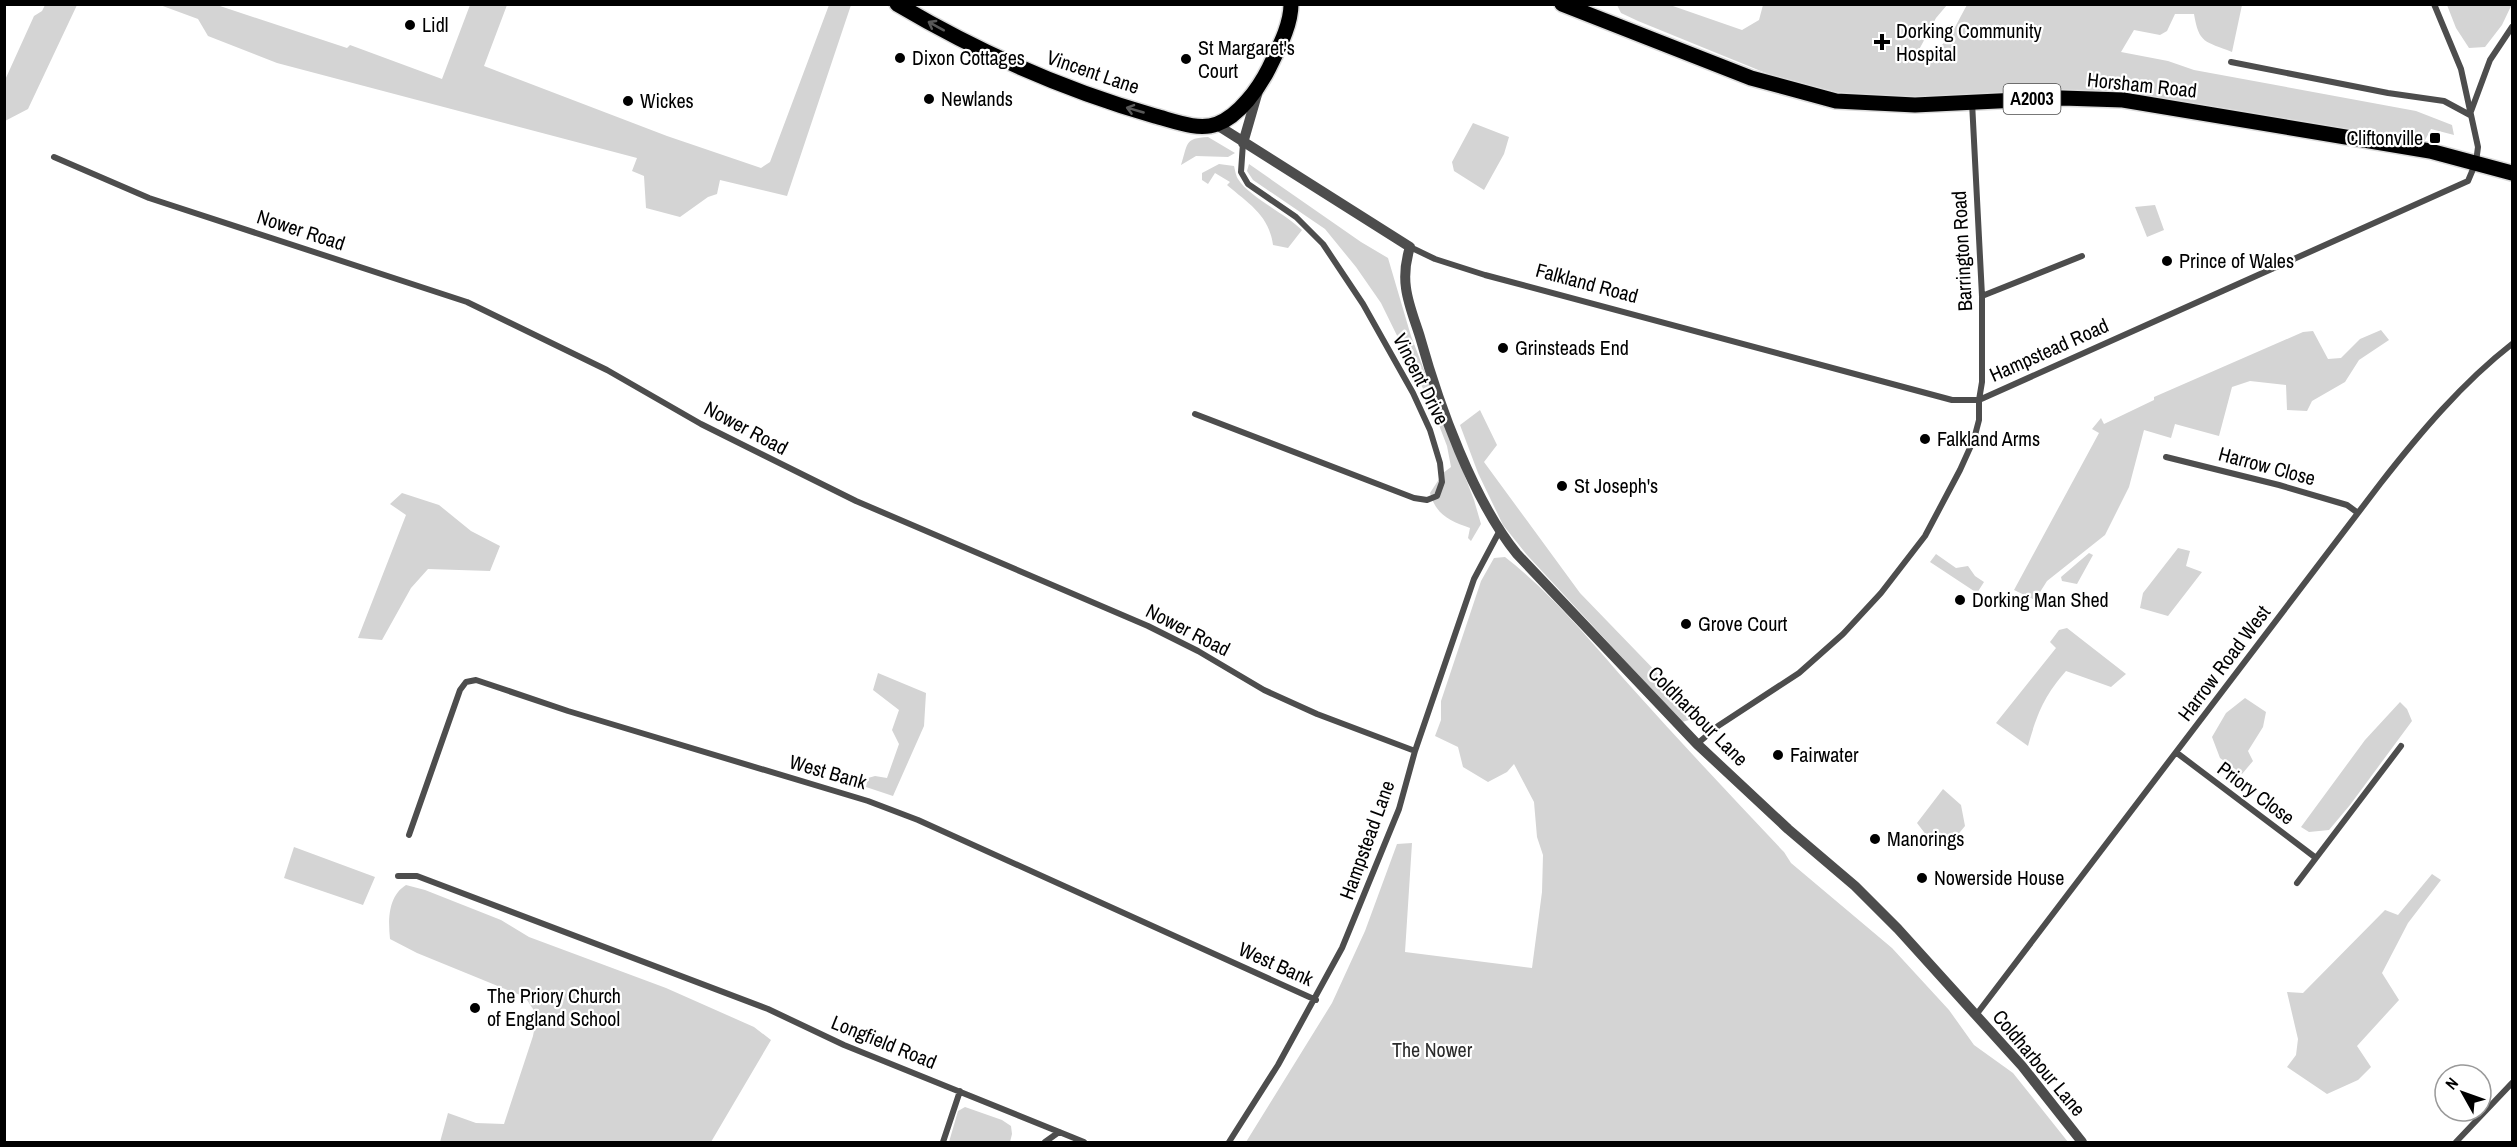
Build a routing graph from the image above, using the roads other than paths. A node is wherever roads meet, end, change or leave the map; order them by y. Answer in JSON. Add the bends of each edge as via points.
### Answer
{"nodes":[{"id":1,"x":897,"y":4,"type":"edge"},
{"id":2,"x":1291,"y":4,"type":"edge"},
{"id":3,"x":1562,"y":4,"type":"edge"},
{"id":4,"x":2434,"y":4,"type":"edge"},
{"id":5,"x":1591,"y":10,"type":"edge"},
{"id":6,"x":2512,"y":27,"type":"edge"},
{"id":7,"x":2231,"y":62,"type":"dead end"},
{"id":8,"x":1259,"y":87,"type":"junction"},
{"id":9,"x":1972,"y":101,"type":"junction"},
{"id":10,"x":2470,"y":115,"type":"junction"},
{"id":11,"x":1217,"y":125,"type":"junction"},
{"id":12,"x":1244,"y":143,"type":"junction"},
{"id":13,"x":54,"y":157,"type":"dead end"},
{"id":14,"x":2476,"y":162,"type":"junction"},
{"id":15,"x":2512,"y":173,"type":"edge"},
{"id":16,"x":1410,"y":247,"type":"junction"},
{"id":17,"x":2082,"y":256,"type":"dead end"},
{"id":18,"x":1982,"y":296,"type":"junction"},
{"id":19,"x":2512,"y":344,"type":"edge"},
{"id":20,"x":1979,"y":400,"type":"junction"},
{"id":21,"x":1195,"y":414,"type":"dead end"},
{"id":22,"x":2166,"y":458,"type":"dead end"},
{"id":23,"x":2358,"y":513,"type":"junction"},
{"id":24,"x":1499,"y":532,"type":"junction"},
{"id":25,"x":1697,"y":744,"type":"junction"},
{"id":26,"x":2401,"y":746,"type":"dead end"},
{"id":27,"x":1416,"y":751,"type":"junction"},
{"id":28,"x":2177,"y":753,"type":"junction"},
{"id":29,"x":410,"y":835,"type":"dead end"},
{"id":30,"x":2316,"y":858,"type":"junction"},
{"id":31,"x":398,"y":876,"type":"dead end"},
{"id":32,"x":2297,"y":883,"type":"dead end"},
{"id":33,"x":1316,"y":1000,"type":"junction"},
{"id":34,"x":1976,"y":1015,"type":"junction"},
{"id":35,"x":2512,"y":1083,"type":"edge"},
{"id":36,"x":960,"y":1091,"type":"junction"},
{"id":37,"x":1059,"y":1132,"type":"junction"},
{"id":38,"x":943,"y":1143,"type":"edge"},
{"id":39,"x":1045,"y":1143,"type":"edge"},
{"id":40,"x":1084,"y":1143,"type":"edge"},
{"id":41,"x":1229,"y":1143,"type":"edge"},
{"id":42,"x":2082,"y":1143,"type":"edge"},
{"id":43,"x":2456,"y":1143,"type":"edge"}],
"edges":[{"from":11,"to":1,"type":"main road","name":"Vincent Lane","one_way":true,"via":[[1191,126],[1043,78],[987,53]]},
{"from":2,"to":8,"type":"main road","via":[[1281,43]]},
{"from":3,"to":5,"type":"main road","name":"Horsham Road","number":"A2003"},
{"from":4,"to":10,"type":"street","via":[[2462,69]]},
{"from":5,"to":9,"type":"main road","name":"Horsham Road","number":"A2003","via":[[1751,78],[1836,101],[1915,105]]},
{"from":6,"to":10,"type":"street","via":[[2490,60]]},
{"from":7,"to":10,"type":"street","via":[[2444,101]]},
{"from":8,"to":11,"type":"main road"},
{"from":8,"to":12,"type":"street"},
{"from":9,"to":14,"type":"main road","name":"Horsham Road","number":"A2003","via":[[2123,100]]},
{"from":9,"to":18,"type":"street","name":"Barrington Road"},
{"from":10,"to":14,"type":"street","via":[[2478,147]]},
{"from":11,"to":12,"type":"street","name":"Falkland Road"},
{"from":12,"to":16,"type":"street","name":"Falkland Road"},
{"from":12,"to":21,"type":"street","name":"Vincent Drive","via":[[1241,172],[1248,183],[1310,229],[1363,304],[1430,429],[1442,482],[1437,496],[1428,500],[1414,498]]},
{"from":13,"to":27,"type":"street","name":"Nower Road","via":[[149,198],[467,302],[607,370],[701,424],[846,497],[1148,626],[1264,690],[1317,714]]},
{"from":14,"to":15,"type":"main road","name":"Horsham Road","number":"A2003"},
{"from":14,"to":20,"type":"street","name":"Hampstead Road","via":[[2469,181]]},
{"from":16,"to":20,"type":"street","name":"Falkland Road","via":[[1485,275],[1879,381],[1952,400]]},
{"from":16,"to":24,"type":"street","name":"Coldharbour Lane","via":[[1406,288],[1428,367],[1453,433]]},
{"from":17,"to":18,"type":"street"},
{"from":18,"to":20,"type":"street","name":"Barrington Road"},
{"from":19,"to":23,"type":"street","name":"Harrow Road West","via":[[2452,400]]},
{"from":20,"to":25,"type":"street","name":"Hampstead Road","via":[[1974,439],[1960,470],[1925,536],[1881,593],[1799,673]]},
{"from":22,"to":23,"type":"street","name":"Harrow Close","via":[[2279,485],[2347,505]]},
{"from":23,"to":28,"type":"street","name":"Harrow Road West"},
{"from":24,"to":25,"type":"street","name":"Coldharbour Lane"},
{"from":24,"to":27,"type":"street","name":"Hampstead Lane","via":[[1474,579]]},
{"from":25,"to":34,"type":"street","name":"Coldharbour Lane","via":[[1855,886]]},
{"from":26,"to":30,"type":"street"},
{"from":27,"to":33,"type":"street","name":"Hampstead Lane","via":[[1399,810],[1362,903]]},
{"from":28,"to":30,"type":"street","name":"Priory Close"},
{"from":28,"to":34,"type":"street","name":"Harrow Road West"},
{"from":29,"to":33,"type":"street","name":"West Bank","via":[[460,690],[466,682],[476,680],[579,715],[868,801],[918,820]]},
{"from":30,"to":32,"type":"street"},
{"from":31,"to":36,"type":"street","name":"Longfield Road","via":[[417,876],[750,1002]]},
{"from":33,"to":41,"type":"street","name":"Hampstead Lane"},
{"from":34,"to":42,"type":"street","name":"Coldharbour Lane"},
{"from":35,"to":43,"type":"street"},
{"from":36,"to":37,"type":"street","name":"Longfield Road"},
{"from":36,"to":38,"type":"street"},
{"from":37,"to":39,"type":"street"},
{"from":37,"to":40,"type":"street","name":"Longfield Road"}]}
